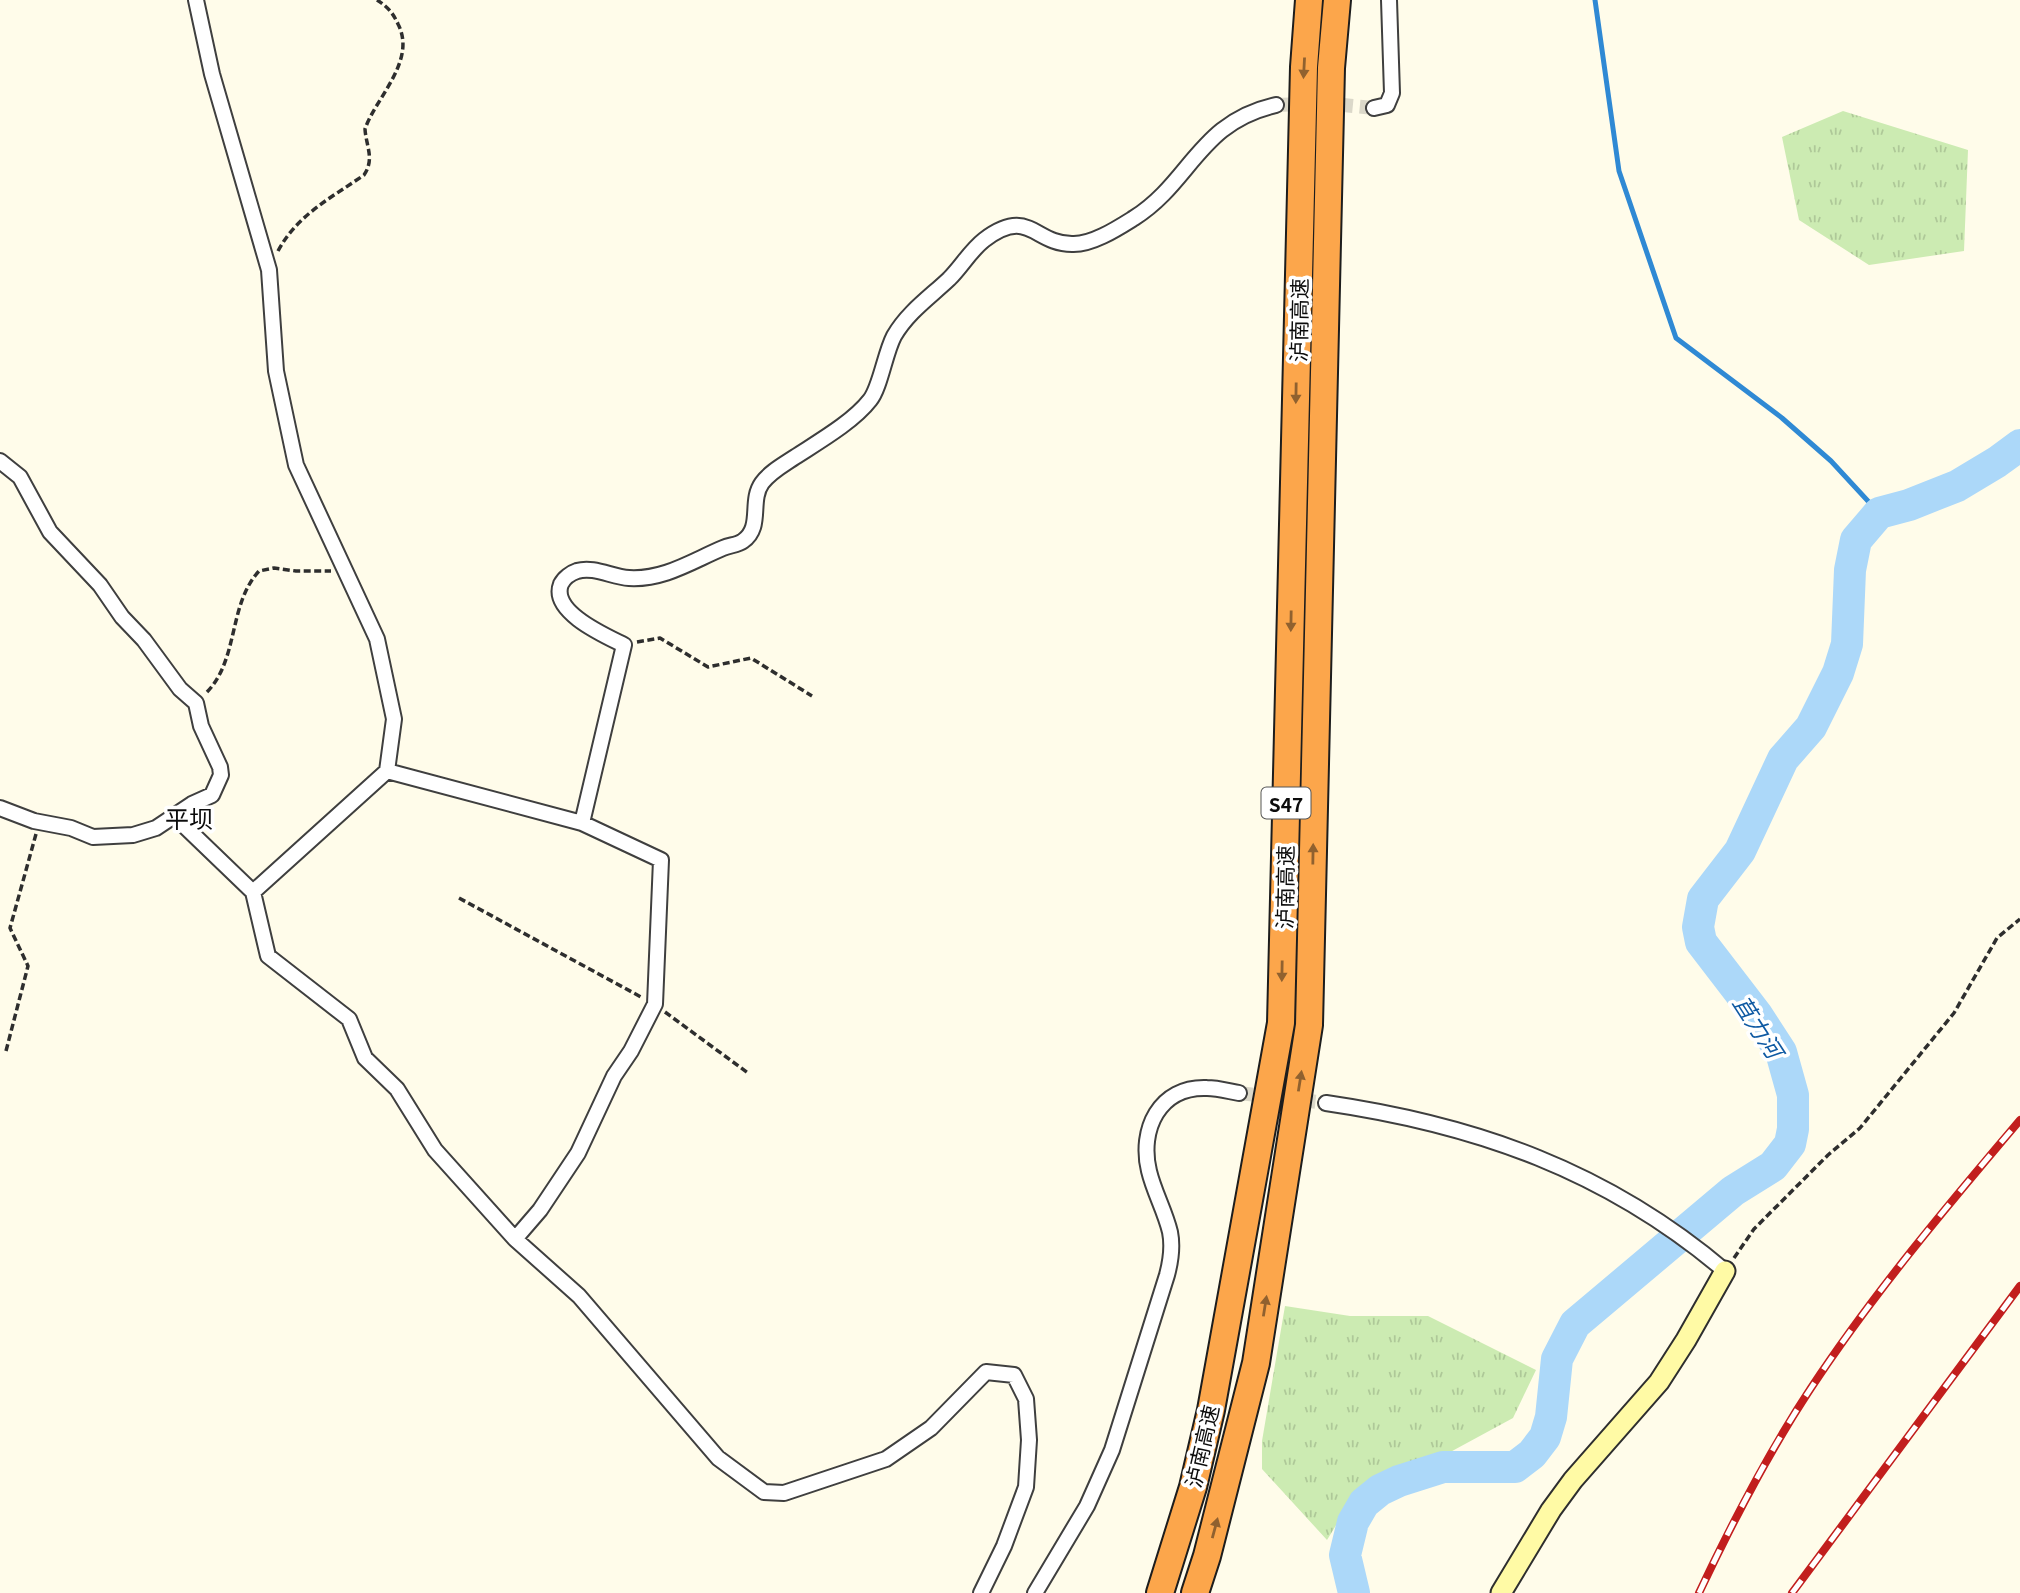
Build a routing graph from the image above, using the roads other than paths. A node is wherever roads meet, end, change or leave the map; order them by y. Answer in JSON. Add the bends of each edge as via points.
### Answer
{"nodes":[{"id":1,"x":196,"y":0,"type":"edge"},
{"id":2,"x":1309,"y":0,"type":"edge"},
{"id":3,"x":1337,"y":0,"type":"edge"},
{"id":4,"x":1389,"y":0,"type":"edge"},
{"id":5,"x":1276,"y":105,"type":"tunnel mouth"},
{"id":6,"x":1374,"y":108,"type":"dead end"},
{"id":7,"x":0,"y":461,"type":"edge"},
{"id":8,"x":387,"y":771,"type":"junction"},
{"id":9,"x":0,"y":808,"type":"edge"},
{"id":10,"x":174,"y":816,"type":"junction"},
{"id":11,"x":582,"y":823,"type":"junction"},
{"id":12,"x":253,"y":892,"type":"junction"},
{"id":13,"x":1239,"y":1093,"type":"tunnel mouth"},
{"id":14,"x":1326,"y":1102,"type":"tunnel mouth"},
{"id":15,"x":515,"y":1239,"type":"junction"},
{"id":16,"x":1725,"y":1271,"type":"joint"},
{"id":17,"x":981,"y":1593,"type":"edge"},
{"id":18,"x":1035,"y":1593,"type":"edge"},
{"id":19,"x":1160,"y":1593,"type":"edge"},
{"id":20,"x":1195,"y":1593,"type":"edge"},
{"id":21,"x":1501,"y":1593,"type":"edge"}],
"edges":[{"from":1,"to":8,"type":"street","via":[[212,74],[269,270],[276,371],[296,465],[377,639],[394,719]]},
{"from":2,"to":19,"type":"highway","name":"泸南高速","number":"S47","one_way":true,"via":[[1281,1023],[1213,1398],[1193,1487]]},
{"from":20,"to":3,"type":"highway","name":"泸南高速","number":"S47","one_way":true,"via":[[1256,1363],[1309,1025],[1331,68]]},
{"from":4,"to":6,"type":"street","via":[[1392,93],[1387,106]]},
{"from":5,"to":11,"type":"street","via":[[1239,117],[1220,131],[1153,204],[1111,231],[1077,244],[1053,241],[1018,226],[985,239],[902,324],[870,400],[763,480],[756,495],[754,526],[745,540],[654,576],[627,578],[584,570],[568,576],[560,595],[569,611],[624,645]]},
{"from":7,"to":10,"type":"street","via":[[20,477],[50,532],[100,584],[180,689],[196,703],[221,775],[212,795]]},
{"from":8,"to":11,"type":"street"},
{"from":8,"to":12,"type":"street"},
{"from":9,"to":10,"type":"street","via":[[109,838],[156,828]]},
{"from":10,"to":12,"type":"street"},
{"from":11,"to":15,"type":"street","via":[[661,860],[655,1004],[578,1153]]},
{"from":12,"to":15,"type":"street","via":[[268,956],[349,1020],[365,1058],[397,1089],[435,1150]]},
{"from":13,"to":18,"type":"street","via":[[1205,1087],[1180,1093],[1162,1104],[1147,1130],[1149,1170],[1170,1233],[1167,1275],[1112,1450],[1087,1506]]},
{"from":14,"to":16,"type":"street","via":[[1411,1118],[1497,1142],[1575,1173],[1644,1210]]},
{"from":15,"to":17,"type":"street","via":[[579,1296],[718,1458],[764,1492],[783,1493],[886,1459],[931,1428],[986,1372],[1014,1376],[1026,1399],[1026,1487]]},
{"from":16,"to":21,"type":"street","via":[[1659,1382],[1573,1480]]}]}
